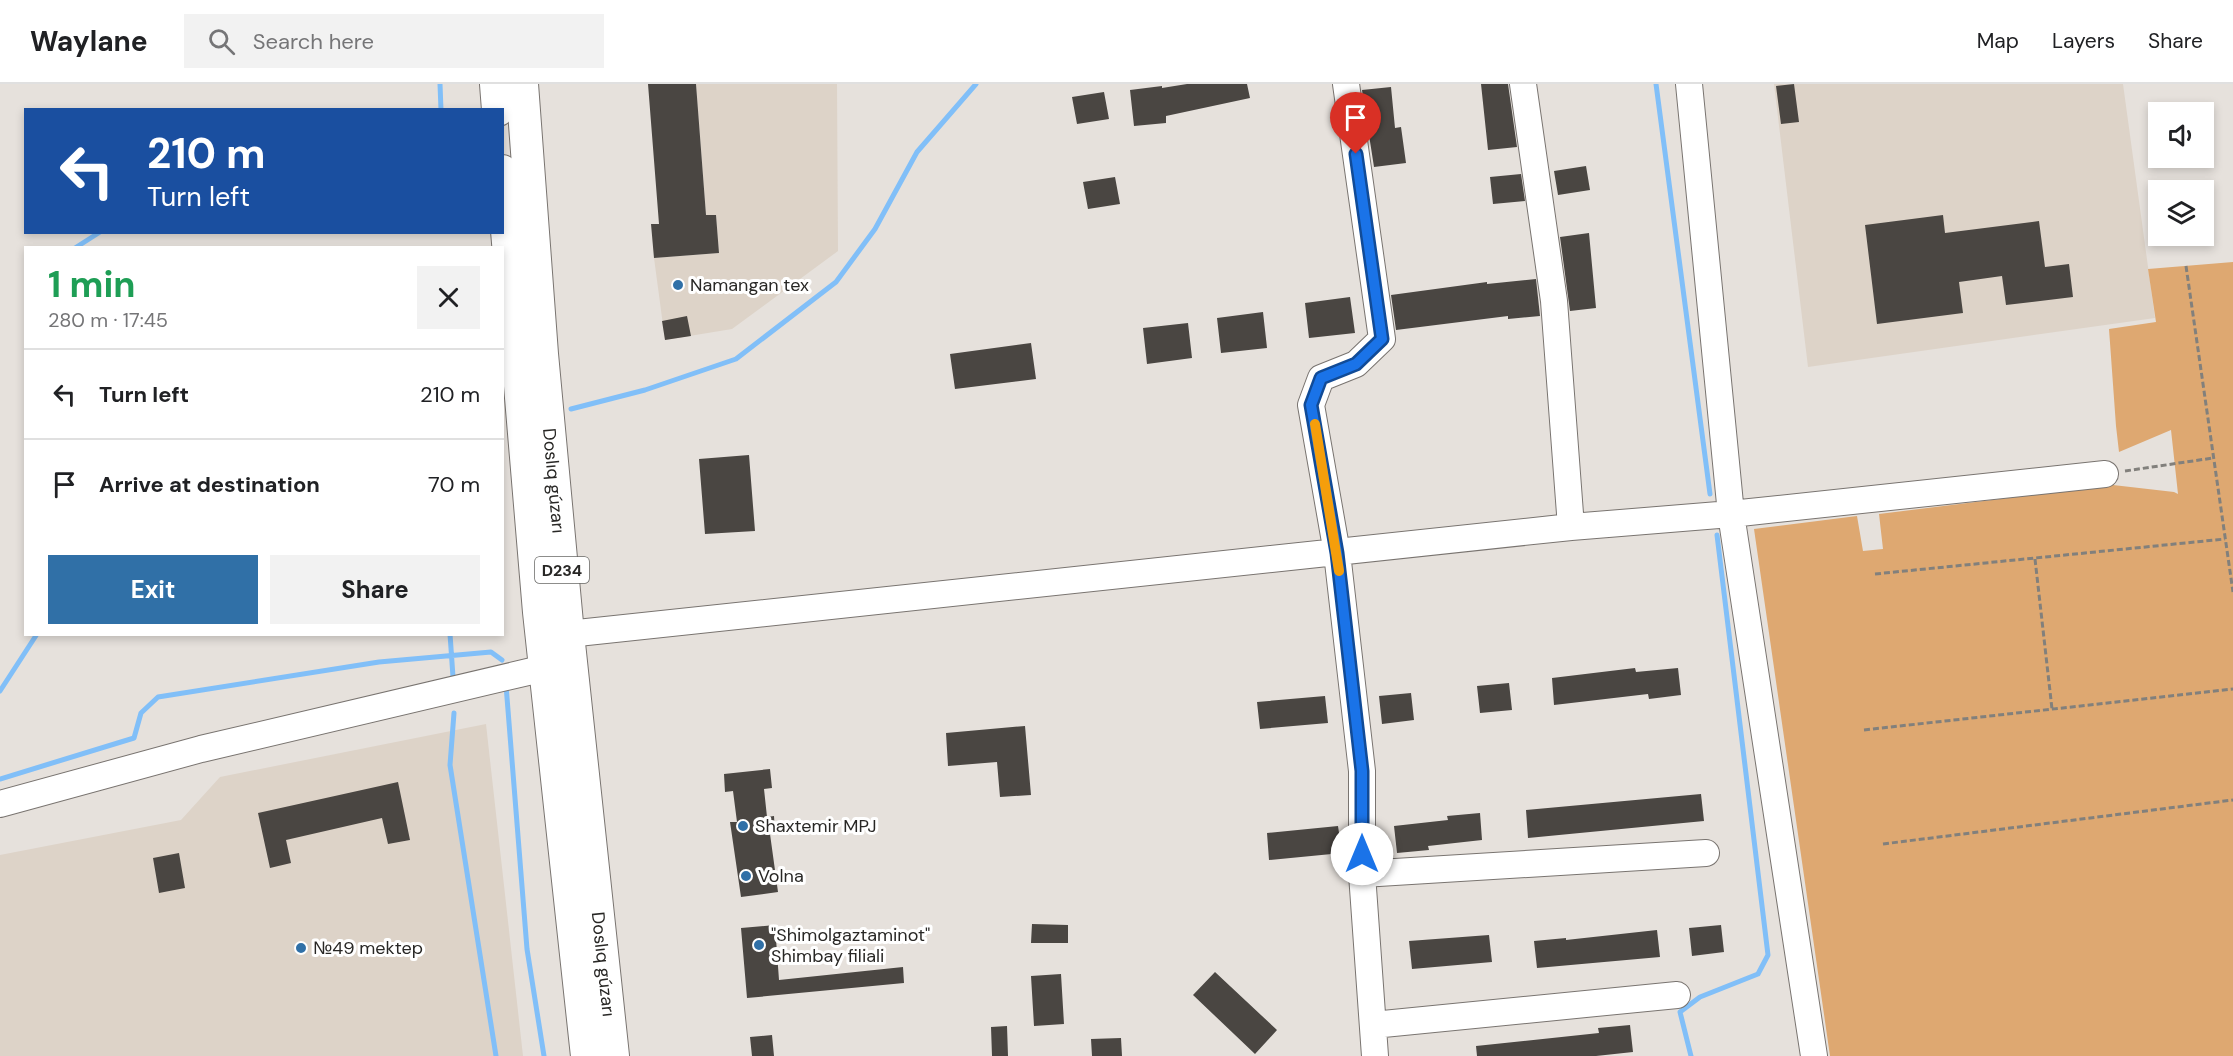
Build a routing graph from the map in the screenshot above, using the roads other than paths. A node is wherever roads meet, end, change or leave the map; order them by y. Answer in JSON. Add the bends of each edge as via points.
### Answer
{"nodes":[{"id":1,"x":496,"y":84,"type":"edge"},
{"id":2,"x":522,"y":84,"type":"edge"},
{"id":3,"x":1346,"y":84,"type":"edge"},
{"id":4,"x":1523,"y":84,"type":"edge"},
{"id":5,"x":1689,"y":84,"type":"edge"},
{"id":6,"x":498,"y":108,"type":"edge"},
{"id":7,"x":504,"y":194,"type":"edge"},
{"id":8,"x":2105,"y":474,"type":"road end"},
{"id":9,"x":1731,"y":514,"type":"junction"},
{"id":10,"x":1571,"y":527,"type":"junction"},
{"id":11,"x":1337,"y":553,"type":"junction"},
{"id":12,"x":568,"y":634,"type":"junction"},
{"id":13,"x":545,"y":668,"type":"junction"},
{"id":14,"x":0,"y":804,"type":"edge"},
{"id":15,"x":1706,"y":853,"type":"dead end"},
{"id":16,"x":1362,"y":874,"type":"junction"},
{"id":17,"x":1677,"y":994,"type":"dead end"},
{"id":18,"x":1374,"y":1025,"type":"junction"},
{"id":19,"x":586,"y":1056,"type":"edge"},
{"id":20,"x":613,"y":1056,"type":"edge"},
{"id":21,"x":1375,"y":1056,"type":"edge"},
{"id":22,"x":1814,"y":1056,"type":"edge"}],
"edges":[{"from":1,"to":6,"type":"main road"},
{"from":2,"to":12,"type":"main road","name":"Doslıq gúzarı","number":"D234"},
{"from":3,"to":11,"type":"street","via":[[1382,339],[1356,364],[1321,378],[1311,405]]},
{"from":4,"to":10,"type":"street","via":[[1554,301]]},
{"from":5,"to":9,"type":"street"},
{"from":7,"to":13,"type":"main road","name":"Doslıq gúzarı","number":"D234"},
{"from":8,"to":9,"type":"street"},
{"from":9,"to":10,"type":"street"},
{"from":9,"to":22,"type":"street"},
{"from":10,"to":11,"type":"street"},
{"from":11,"to":12,"type":"street"},
{"from":11,"to":16,"type":"street","via":[[1362,771]]},
{"from":12,"to":20,"type":"main road","name":"Doslıq gúzarı","number":"D234"},
{"from":13,"to":14,"type":"street","via":[[212,747]]},
{"from":13,"to":19,"type":"main road","name":"Doslıq gúzarı","number":"D234"},
{"from":15,"to":16,"type":"street"},
{"from":16,"to":18,"type":"street"},
{"from":17,"to":18,"type":"street"},
{"from":18,"to":21,"type":"street"}]}
